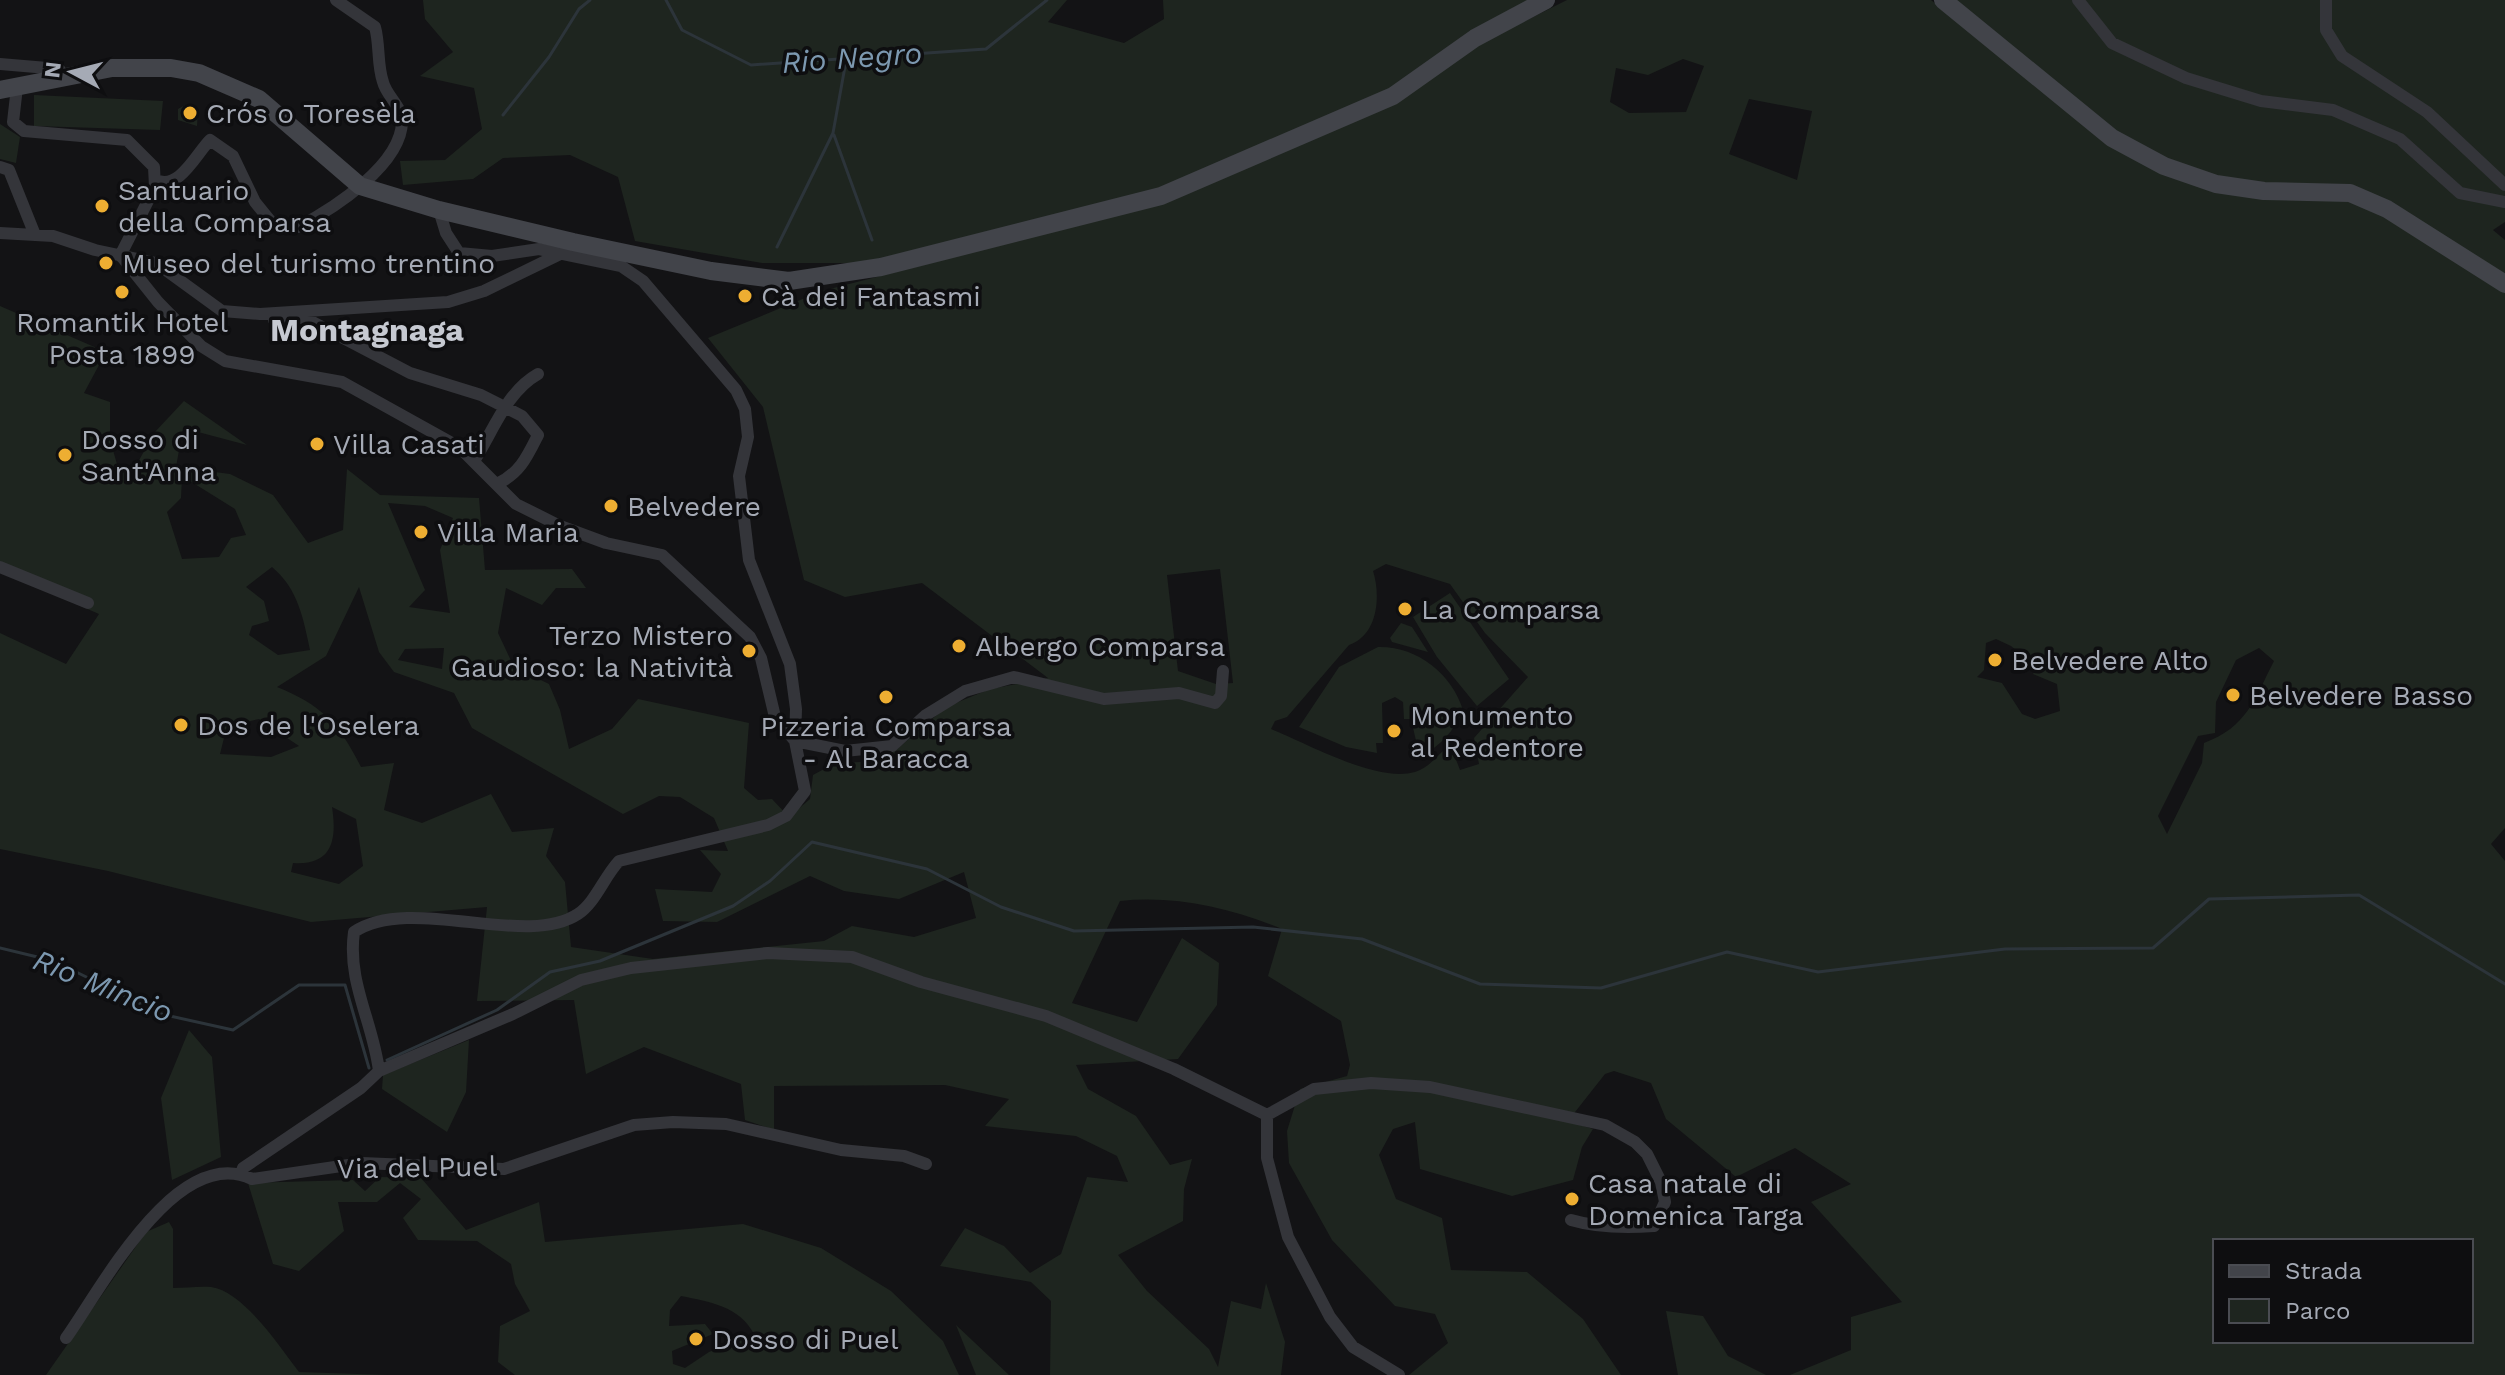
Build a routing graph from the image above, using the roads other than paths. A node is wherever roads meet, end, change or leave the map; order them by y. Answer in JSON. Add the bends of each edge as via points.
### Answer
{"nodes":[{"id":1,"x":336,"y":0,"type":"edge"},
{"id":2,"x":1546,"y":0,"type":"edge"},
{"id":3,"x":1943,"y":0,"type":"edge"},
{"id":4,"x":2078,"y":0,"type":"edge"},
{"id":5,"x":2326,"y":0,"type":"edge"},
{"id":6,"x":0,"y":64,"type":"edge"},
{"id":7,"x":65,"y":77,"type":"junction"},
{"id":8,"x":8,"y":88,"type":"edge"},
{"id":9,"x":6,"y":120,"type":"edge"},
{"id":10,"x":0,"y":167,"type":"edge"},
{"id":11,"x":156,"y":180,"type":"junction"},
{"id":12,"x":2505,"y":185,"type":"edge"},
{"id":13,"x":360,"y":186,"type":"junction"},
{"id":14,"x":2505,"y":202,"type":"edge"},
{"id":15,"x":439,"y":210,"type":"junction"},
{"id":16,"x":0,"y":233,"type":"edge"},
{"id":17,"x":35,"y":235,"type":"junction"},
{"id":18,"x":567,"y":248,"type":"junction"},
{"id":19,"x":121,"y":257,"type":"junction"},
{"id":20,"x":2505,"y":284,"type":"edge"},
{"id":21,"x":260,"y":314,"type":"junction"},
{"id":22,"x":538,"y":374,"type":"dead end"},
{"id":23,"x":502,"y":409,"type":"junction"},
{"id":24,"x":474,"y":461,"type":"junction"},
{"id":25,"x":497,"y":484,"type":"junction"},
{"id":26,"x":0,"y":567,"type":"edge"},
{"id":27,"x":88,"y":603,"type":"dead end"},
{"id":28,"x":1223,"y":671,"type":"dead end"},
{"id":29,"x":795,"y":741,"type":"junction"},
{"id":30,"x":379,"y":1071,"type":"junction"},
{"id":31,"x":1267,"y":1115,"type":"junction"},
{"id":32,"x":926,"y":1164,"type":"dead end"},
{"id":33,"x":241,"y":1174,"type":"junction"},
{"id":34,"x":1571,"y":1220,"type":"dead end"},
{"id":35,"x":66,"y":1338,"type":"dead end"},
{"id":36,"x":1399,"y":1375,"type":"edge"}],
"edges":[{"from":1,"to":13,"type":"street","via":[[375,27],[383,82],[402,117],[399,138],[381,167]]},
{"from":2,"to":18,"type":"main road","via":[[1475,38],[1393,96],[1161,196],[881,267],[789,281]]},
{"from":3,"to":20,"type":"main road","via":[[2112,138],[2164,166],[2216,184],[2264,191],[2350,193],[2387,209]]},
{"from":4,"to":14,"type":"street","via":[[2112,43],[2124,49],[2186,78],[2261,101],[2333,110],[2400,139],[2460,193]]},
{"from":5,"to":12,"type":"street","via":[[2326,30],[2342,56],[2427,112]]},
{"from":6,"to":7,"type":"street","via":[[59,69]]},
{"from":7,"to":8,"type":"main road"},
{"from":7,"to":13,"type":"main road","via":[[145,66],[227,82],[288,121]]},
{"from":8,"to":9,"type":"street"},
{"from":9,"to":11,"type":"street","via":[[24,131],[127,140],[154,167]]},
{"from":10,"to":17,"type":"street","via":[[9,170]]},
{"from":11,"to":13,"type":"street","via":[[174,182],[210,140],[233,156],[255,202],[272,223],[298,227]]},
{"from":11,"to":19,"type":"street"},
{"from":13,"to":15,"type":"main road"},
{"from":15,"to":18,"type":"main road"},
{"from":15,"to":18,"type":"street","via":[[459,253],[492,256]]},
{"from":16,"to":17,"type":"street"},
{"from":17,"to":19,"type":"street"},
{"from":18,"to":21,"type":"street","via":[[484,291],[448,302]]},
{"from":18,"to":29,"type":"street","via":[[621,266],[643,281],[700,344],[740,399],[748,437],[739,476],[749,560],[790,664]]},
{"from":19,"to":21,"type":"street","via":[[156,263],[222,311]]},
{"from":19,"to":24,"type":"street","via":[[168,313],[225,361],[342,382],[431,429]]},
{"from":21,"to":23,"type":"street","via":[[273,320],[305,318],[387,363],[481,395]]},
{"from":22,"to":23,"type":"street"},
{"from":23,"to":24,"type":"street"},
{"from":23,"to":25,"type":"street","via":[[522,416],[538,435],[523,466]]},
{"from":24,"to":25,"type":"street"},
{"from":25,"to":29,"type":"street","via":[[516,504],[560,526],[662,555],[750,637],[761,658],[775,717]]},
{"from":26,"to":27,"type":"street"},
{"from":28,"to":29,"type":"street","via":[[1221,696],[1215,703],[1179,693],[1104,699],[1014,677],[965,691],[926,715],[892,746],[845,751]]},
{"from":29,"to":30,"type":"street","via":[[805,791],[786,816],[768,825],[619,861],[575,916],[541,924],[402,919],[367,923],[354,932],[356,991]]},
{"from":30,"to":31,"type":"street","name":"Via del Puel","via":[[581,980],[631,968],[768,953],[838,956],[1046,1016]]},
{"from":30,"to":33,"type":"street","name":"Via del Puel"},
{"from":31,"to":34,"type":"street","via":[[1314,1089],[1371,1083],[1430,1087],[1621,1132],[1647,1154],[1665,1191],[1654,1226],[1600,1228]]},
{"from":31,"to":36,"type":"street","via":[[1267,1158],[1288,1237],[1330,1317],[1353,1347]]},
{"from":32,"to":33,"type":"street","name":"Via del Puel","via":[[726,1124],[673,1122],[634,1125],[504,1169],[362,1163],[252,1179]]},
{"from":33,"to":35,"type":"street","via":[[200,1177],[174,1193]]}]}
